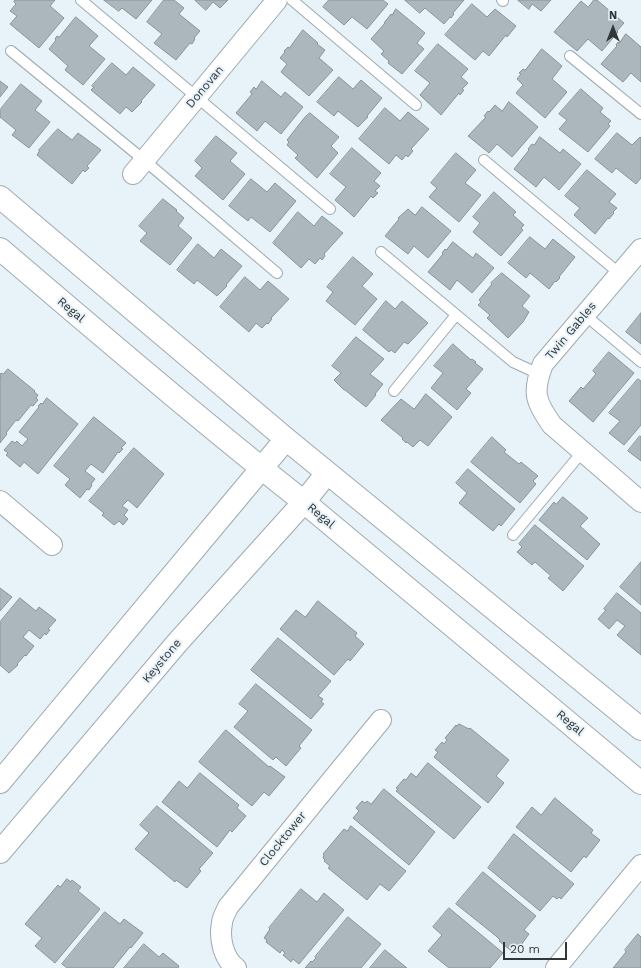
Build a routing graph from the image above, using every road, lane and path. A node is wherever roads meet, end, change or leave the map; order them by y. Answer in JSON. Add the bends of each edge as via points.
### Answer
{"nodes":[{"id":1,"x":81,"y":0,"type":"edge"},
{"id":2,"x":277,"y":0,"type":"edge"},
{"id":3,"x":292,"y":0,"type":"edge"},
{"id":4,"x":11,"y":52,"type":"dead end"},
{"id":5,"x":570,"y":56,"type":"dead end"},
{"id":6,"x":197,"y":97,"type":"junction"},
{"id":7,"x":416,"y":105,"type":"dead end"},
{"id":8,"x":641,"y":114,"type":"edge"},
{"id":9,"x":484,"y":160,"type":"dead end"},
{"id":10,"x":138,"y":167,"type":"junction"},
{"id":11,"x":0,"y":197,"type":"edge"},
{"id":12,"x":330,"y":209,"type":"dead end"},
{"id":13,"x":0,"y":249,"type":"edge"},
{"id":14,"x":641,"y":249,"type":"edge"},
{"id":15,"x":381,"y":252,"type":"dead end"},
{"id":16,"x":277,"y":273,"type":"dead end"},
{"id":17,"x":620,"y":274,"type":"junction"},
{"id":18,"x":456,"y":315,"type":"junction"},
{"id":19,"x":585,"y":315,"type":"junction"},
{"id":20,"x":641,"y":362,"type":"edge"},
{"id":21,"x":539,"y":374,"type":"junction"},
{"id":22,"x":394,"y":391,"type":"dead end"},
{"id":23,"x":286,"y":439,"type":"junction"},
{"id":24,"x":583,"y":451,"type":"junction"},
{"id":25,"x":261,"y":468,"type":"junction"},
{"id":26,"x":327,"y":473,"type":"junction"},
{"id":27,"x":0,"y":501,"type":"edge"},
{"id":28,"x":304,"y":502,"type":"junction"},
{"id":29,"x":641,"y":502,"type":"edge"},
{"id":30,"x":513,"y":535,"type":"dead end"},
{"id":31,"x":52,"y":545,"type":"dead end"},
{"id":32,"x":381,"y":720,"type":"dead end"},
{"id":33,"x":641,"y":729,"type":"edge"},
{"id":34,"x":0,"y":782,"type":"edge"},
{"id":35,"x":641,"y":783,"type":"edge"},
{"id":36,"x":0,"y":852,"type":"edge"},
{"id":37,"x":641,"y":865,"type":"edge"},
{"id":38,"x":236,"y":968,"type":"edge"},
{"id":39,"x":556,"y":968,"type":"edge"}],
"edges":[{"from":1,"to":6,"type":"lane"},
{"from":2,"to":6,"type":"street","name":"Donovan"},
{"from":3,"to":7,"type":"lane"},
{"from":4,"to":10,"type":"lane"},
{"from":5,"to":8,"type":"lane"},
{"from":6,"to":10,"type":"street","name":"Donovan"},
{"from":6,"to":12,"type":"lane"},
{"from":9,"to":17,"type":"lane"},
{"from":10,"to":16,"type":"lane"},
{"from":11,"to":23,"type":"street"},
{"from":13,"to":25,"type":"street","name":"Regal"},
{"from":14,"to":17,"type":"street","name":"Twin Gables"},
{"from":15,"to":18,"type":"lane"},
{"from":17,"to":19,"type":"street","name":"Twin Gables"},
{"from":18,"to":21,"type":"lane","via":[[513,362]]},
{"from":18,"to":22,"type":"lane"},
{"from":19,"to":20,"type":"lane"},
{"from":19,"to":21,"type":"street","name":"Twin Gables","via":[[543,364]]},
{"from":21,"to":24,"type":"street","name":"Twin Gables","via":[[536,396],[542,410],[552,425]]},
{"from":23,"to":25,"type":"street"},
{"from":23,"to":26,"type":"street"},
{"from":24,"to":29,"type":"street","name":"Twin Gables"},
{"from":24,"to":30,"type":"lane"},
{"from":25,"to":28,"type":"street","name":"Regal"},
{"from":25,"to":34,"type":"street"},
{"from":26,"to":28,"type":"street","name":"Keystone"},
{"from":26,"to":33,"type":"street"},
{"from":27,"to":31,"type":"street"},
{"from":28,"to":35,"type":"street","name":"Regal"},
{"from":28,"to":36,"type":"street","name":"Keystone","via":[[177,643]]},
{"from":32,"to":38,"type":"street","name":"Clocktower","via":[[228,907],[222,922],[222,940],[224,953]]},
{"from":37,"to":39,"type":"street"}]}
